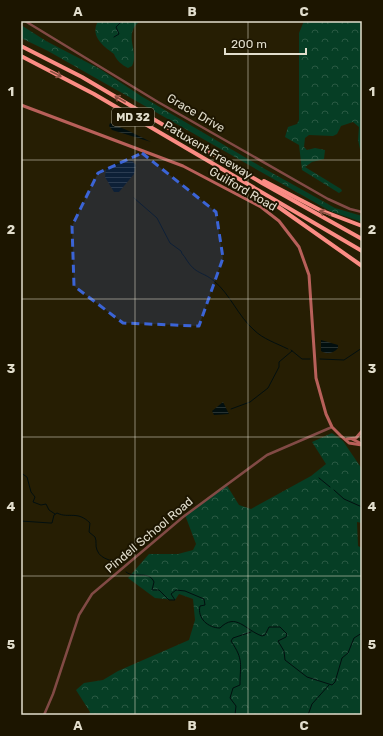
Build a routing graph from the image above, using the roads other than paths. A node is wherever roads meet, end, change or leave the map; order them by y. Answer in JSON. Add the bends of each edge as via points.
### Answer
{"nodes":[{"id":1,"x":25,"y":21,"type":"edge"},
{"id":2,"x":21,"y":46,"type":"edge"},
{"id":3,"x":21,"y":56,"type":"edge"},
{"id":4,"x":21,"y":105,"type":"edge"},
{"id":5,"x":202,"y":147,"type":"junction"},
{"id":6,"x":242,"y":182,"type":"junction"},
{"id":7,"x":362,"y":212,"type":"edge"},
{"id":8,"x":362,"y":226,"type":"edge"},
{"id":9,"x":362,"y":239,"type":"edge"},
{"id":10,"x":362,"y":251,"type":"edge"},
{"id":11,"x":362,"y":266,"type":"edge"},
{"id":12,"x":332,"y":427,"type":"junction"},
{"id":13,"x":362,"y":431,"type":"edge"},
{"id":14,"x":362,"y":435,"type":"edge"},
{"id":15,"x":348,"y":439,"type":"junction"},
{"id":16,"x":362,"y":440,"type":"edge"},
{"id":17,"x":362,"y":445,"type":"edge"},
{"id":18,"x":44,"y":715,"type":"edge"}],
"edges":[{"from":1,"to":7,"type":"street","name":"Grace Drive","via":[[158,102],[328,199]]},
{"from":5,"to":2,"type":"highway","name":"Patuxent Freeway","number":"MD 32","one_way":true,"via":[[82,76]]},
{"from":3,"to":6,"type":"highway","name":"Patuxent Freeway","number":"MD 32","one_way":true,"via":[[88,91]]},
{"from":4,"to":12,"type":"main road","name":"Guilford Road","via":[[183,166],[261,207],[283,225],[299,247],[310,275],[316,378]]},
{"from":8,"to":5,"type":"highway","one_way":true,"via":[[306,204]]},
{"from":5,"to":9,"type":"highway","name":"Patuxent Freeway","number":"MD 32"},
{"from":6,"to":10,"type":"highway","name":"Patuxent Freeway","number":"MD 32"},
{"from":6,"to":11,"type":"highway"},
{"from":12,"to":15,"type":"main road","name":"Guilford Road"},
{"from":12,"to":18,"type":"street","name":"Pindell School Road","via":[[267,455],[183,517],[92,594],[79,615]]},
{"from":13,"to":15,"type":"main road","via":[[356,438]]},
{"from":14,"to":16,"type":"main road"},
{"from":15,"to":17,"type":"main road","name":"Guilford Road"}]}
